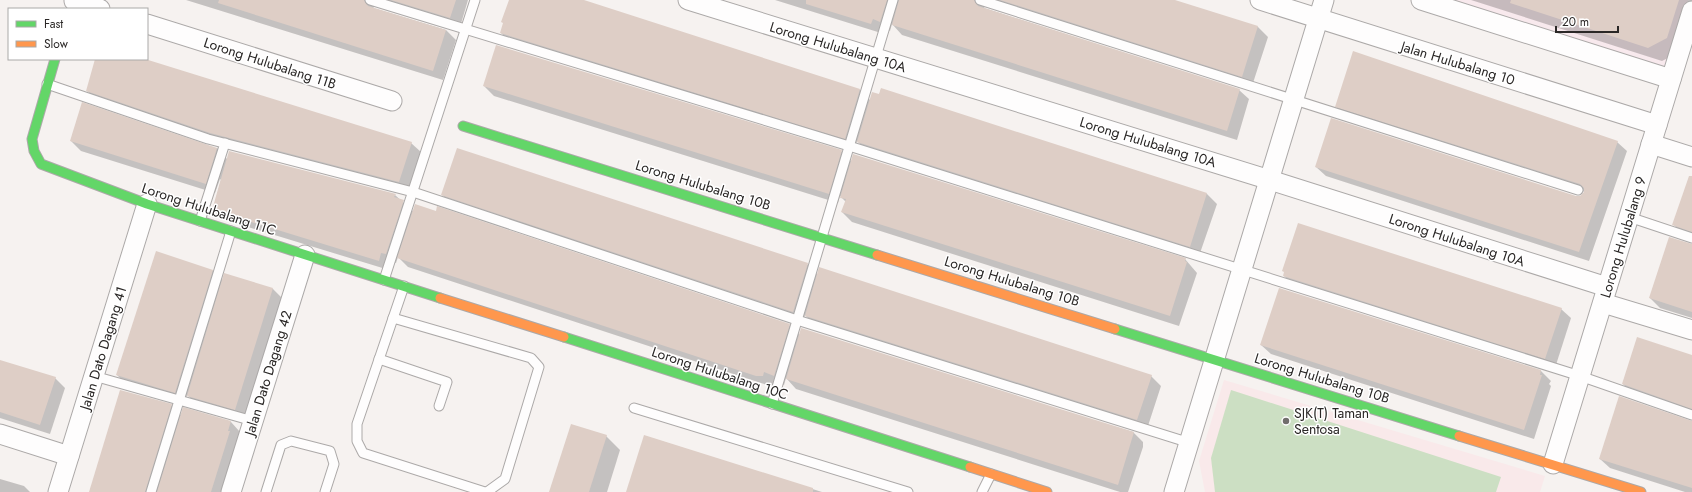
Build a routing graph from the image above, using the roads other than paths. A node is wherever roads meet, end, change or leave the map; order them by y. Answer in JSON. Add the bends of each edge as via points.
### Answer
{"nodes":[{"id":1,"x":370,"y":0,"type":"edge"},
{"id":2,"x":475,"y":0,"type":"edge"},
{"id":3,"x":688,"y":0,"type":"edge"},
{"id":4,"x":893,"y":0,"type":"edge"},
{"id":5,"x":980,"y":0,"type":"edge"},
{"id":6,"x":1260,"y":0,"type":"edge"},
{"id":7,"x":1324,"y":0,"type":"edge"},
{"id":8,"x":1421,"y":0,"type":"edge"},
{"id":9,"x":73,"y":3,"type":"edge"},
{"id":10,"x":96,"y":8,"type":"edge"},
{"id":11,"x":1692,"y":14,"type":"edge"},
{"id":12,"x":1319,"y":19,"type":"junction"},
{"id":13,"x":148,"y":24,"type":"edge"},
{"id":14,"x":466,"y":29,"type":"junction"},
{"id":15,"x":876,"y":58,"type":"junction"},
{"id":16,"x":55,"y":60,"type":"edge"},
{"id":17,"x":1671,"y":79,"type":"junction"},
{"id":18,"x":47,"y":84,"type":"junction"},
{"id":19,"x":1295,"y":99,"type":"junction"},
{"id":20,"x":392,"y":101,"type":"dead end"},
{"id":21,"x":1657,"y":125,"type":"junction"},
{"id":22,"x":463,"y":126,"type":"dead end"},
{"id":23,"x":225,"y":143,"type":"junction"},
{"id":24,"x":1651,"y":144,"type":"junction"},
{"id":25,"x":849,"y":146,"type":"junction"},
{"id":26,"x":1692,"y":156,"type":"edge"},
{"id":27,"x":1270,"y":180,"type":"junction"},
{"id":28,"x":1578,"y":190,"type":"dead end"},
{"id":29,"x":413,"y":192,"type":"junction"},
{"id":30,"x":147,"y":204,"type":"junction"},
{"id":31,"x":1629,"y":217,"type":"junction"},
{"id":32,"x":200,"y":221,"type":"junction"},
{"id":33,"x":231,"y":232,"type":"junction"},
{"id":34,"x":822,"y":236,"type":"junction"},
{"id":35,"x":1692,"y":238,"type":"edge"},
{"id":36,"x":305,"y":255,"type":"junction"},
{"id":37,"x":1242,"y":270,"type":"junction"},
{"id":38,"x":384,"y":280,"type":"junction"},
{"id":39,"x":404,"y":286,"type":"junction"},
{"id":40,"x":1605,"y":295,"type":"junction"},
{"id":41,"x":393,"y":318,"type":"junction"},
{"id":42,"x":797,"y":320,"type":"junction"},
{"id":43,"x":1692,"y":330,"type":"edge"},
{"id":44,"x":379,"y":359,"type":"junction"},
{"id":45,"x":1215,"y":359,"type":"junction"},
{"id":46,"x":94,"y":376,"type":"junction"},
{"id":47,"x":1580,"y":376,"type":"junction"},
{"id":48,"x":178,"y":400,"type":"junction"},
{"id":49,"x":772,"y":404,"type":"junction"},
{"id":50,"x":439,"y":406,"type":"dead end"},
{"id":51,"x":634,"y":408,"type":"dead end"},
{"id":52,"x":1692,"y":415,"type":"edge"},
{"id":53,"x":253,"y":421,"type":"junction"},
{"id":54,"x":0,"y":434,"type":"edge"},
{"id":55,"x":1190,"y":443,"type":"junction"},
{"id":56,"x":69,"y":456,"type":"junction"},
{"id":57,"x":1553,"y":464,"type":"junction"},
{"id":58,"x":991,"y":474,"type":"junction"},
{"id":59,"x":58,"y":492,"type":"edge"},
{"id":60,"x":151,"y":492,"type":"edge"},
{"id":61,"x":231,"y":492,"type":"edge"},
{"id":62,"x":266,"y":492,"type":"edge"},
{"id":63,"x":325,"y":492,"type":"edge"},
{"id":64,"x":486,"y":492,"type":"edge"},
{"id":65,"x":908,"y":492,"type":"edge"},
{"id":66,"x":982,"y":492,"type":"edge"},
{"id":67,"x":1047,"y":492,"type":"edge"},
{"id":68,"x":1174,"y":492,"type":"edge"},
{"id":69,"x":1641,"y":492,"type":"edge"}],
"edges":[{"from":1,"to":14,"type":"lane"},
{"from":2,"to":14,"type":"lane"},
{"from":3,"to":15,"type":"street","name":"Lorong Hulubalang 10A"},
{"from":4,"to":15,"type":"lane"},
{"from":5,"to":19,"type":"lane"},
{"from":6,"to":12,"type":"street","name":"Jalan Hulubalang 10"},
{"from":7,"to":12,"type":"street"},
{"from":8,"to":17,"type":"street"},
{"from":9,"to":10,"type":"street"},
{"from":11,"to":17,"type":"street","name":"Lorong Hulubalang 9"},
{"from":12,"to":19,"type":"street"},
{"from":12,"to":21,"type":"street","name":"Jalan Hulubalang 10"},
{"from":13,"to":20,"type":"street","name":"Lorong Hulubalang 11B"},
{"from":14,"to":25,"type":"lane"},
{"from":14,"to":29,"type":"lane"},
{"from":15,"to":25,"type":"lane"},
{"from":15,"to":27,"type":"street","name":"Lorong Hulubalang 10A"},
{"from":16,"to":18,"type":"street"},
{"from":17,"to":21,"type":"street","name":"Lorong Hulubalang 9"},
{"from":18,"to":23,"type":"lane"},
{"from":18,"to":30,"type":"street","name":"Lorong Hulubalang 11C","via":[[32,139],[34,151],[41,164]]},
{"from":19,"to":27,"type":"street"},
{"from":19,"to":28,"type":"lane"},
{"from":21,"to":24,"type":"street","name":"Lorong Hulubalang 9"},
{"from":22,"to":34,"type":"street","name":"Lorong Hulubalang 10B"},
{"from":23,"to":29,"type":"lane"},
{"from":23,"to":32,"type":"lane"},
{"from":24,"to":26,"type":"street"},
{"from":24,"to":31,"type":"street","name":"Lorong Hulubalang 9"},
{"from":25,"to":34,"type":"lane"},
{"from":25,"to":37,"type":"lane"},
{"from":27,"to":37,"type":"street"},
{"from":27,"to":40,"type":"street","name":"Lorong Hulubalang 10A"},
{"from":29,"to":38,"type":"lane"},
{"from":29,"to":42,"type":"lane"},
{"from":30,"to":32,"type":"street","name":"Lorong Hulubalang 11C"},
{"from":30,"to":46,"type":"street","name":"Jalan Dato Dagang 41"},
{"from":31,"to":35,"type":"lane"},
{"from":31,"to":40,"type":"street","name":"Lorong Hulubalang 9"},
{"from":32,"to":33,"type":"street","name":"Lorong Hulubalang 11C"},
{"from":33,"to":36,"type":"street","name":"Lorong Hulubalang 11C"},
{"from":33,"to":48,"type":"lane"},
{"from":34,"to":42,"type":"lane"},
{"from":34,"to":45,"type":"street","name":"Lorong Hulubalang 10B"},
{"from":36,"to":38,"type":"street","name":"Lorong Hulubalang 11C"},
{"from":36,"to":53,"type":"street","name":"Jalan Dato Dagang 42"},
{"from":37,"to":45,"type":"street"},
{"from":37,"to":47,"type":"lane"},
{"from":38,"to":39,"type":"street","name":"Lorong Hulubalang 10C"},
{"from":39,"to":41,"type":"lane"},
{"from":39,"to":49,"type":"street","name":"Lorong Hulubalang 10C"},
{"from":40,"to":43,"type":"street","name":"Lorong Hulubalang 10A"},
{"from":40,"to":47,"type":"street","name":"Lorong Hulubalang 9"},
{"from":41,"to":44,"type":"lane"},
{"from":41,"to":64,"type":"lane","via":[[531,358],[539,367],[505,479]]},
{"from":42,"to":49,"type":"lane"},
{"from":42,"to":55,"type":"lane"},
{"from":44,"to":50,"type":"lane","via":[[447,382]]},
{"from":44,"to":64,"type":"lane","via":[[357,424],[357,441],[363,453]]},
{"from":45,"to":55,"type":"street"},
{"from":45,"to":57,"type":"street","name":"Lorong Hulubalang 10B"},
{"from":46,"to":48,"type":"lane"},
{"from":46,"to":56,"type":"street","name":"Jalan Dato Dagang 41"},
{"from":47,"to":52,"type":"lane"},
{"from":47,"to":57,"type":"street","name":"Lorong Hulubalang 9"},
{"from":48,"to":53,"type":"lane"},
{"from":48,"to":60,"type":"lane"},
{"from":49,"to":58,"type":"street","name":"Lorong Hulubalang 10C"},
{"from":51,"to":65,"type":"lane"},
{"from":53,"to":61,"type":"street","name":"Jalan Dato Dagang 42"},
{"from":54,"to":56,"type":"street"},
{"from":55,"to":68,"type":"street"},
{"from":56,"to":59,"type":"street","name":"Jalan Dato Dagang 41"},
{"from":57,"to":69,"type":"street","name":"Lorong Hulubalang 10B"},
{"from":58,"to":66,"type":"lane"},
{"from":58,"to":67,"type":"street","name":"Lorong Hulubalang 10C"},
{"from":62,"to":63,"type":"lane","via":[[281,445],[291,441],[330,451],[334,464]]}]}
